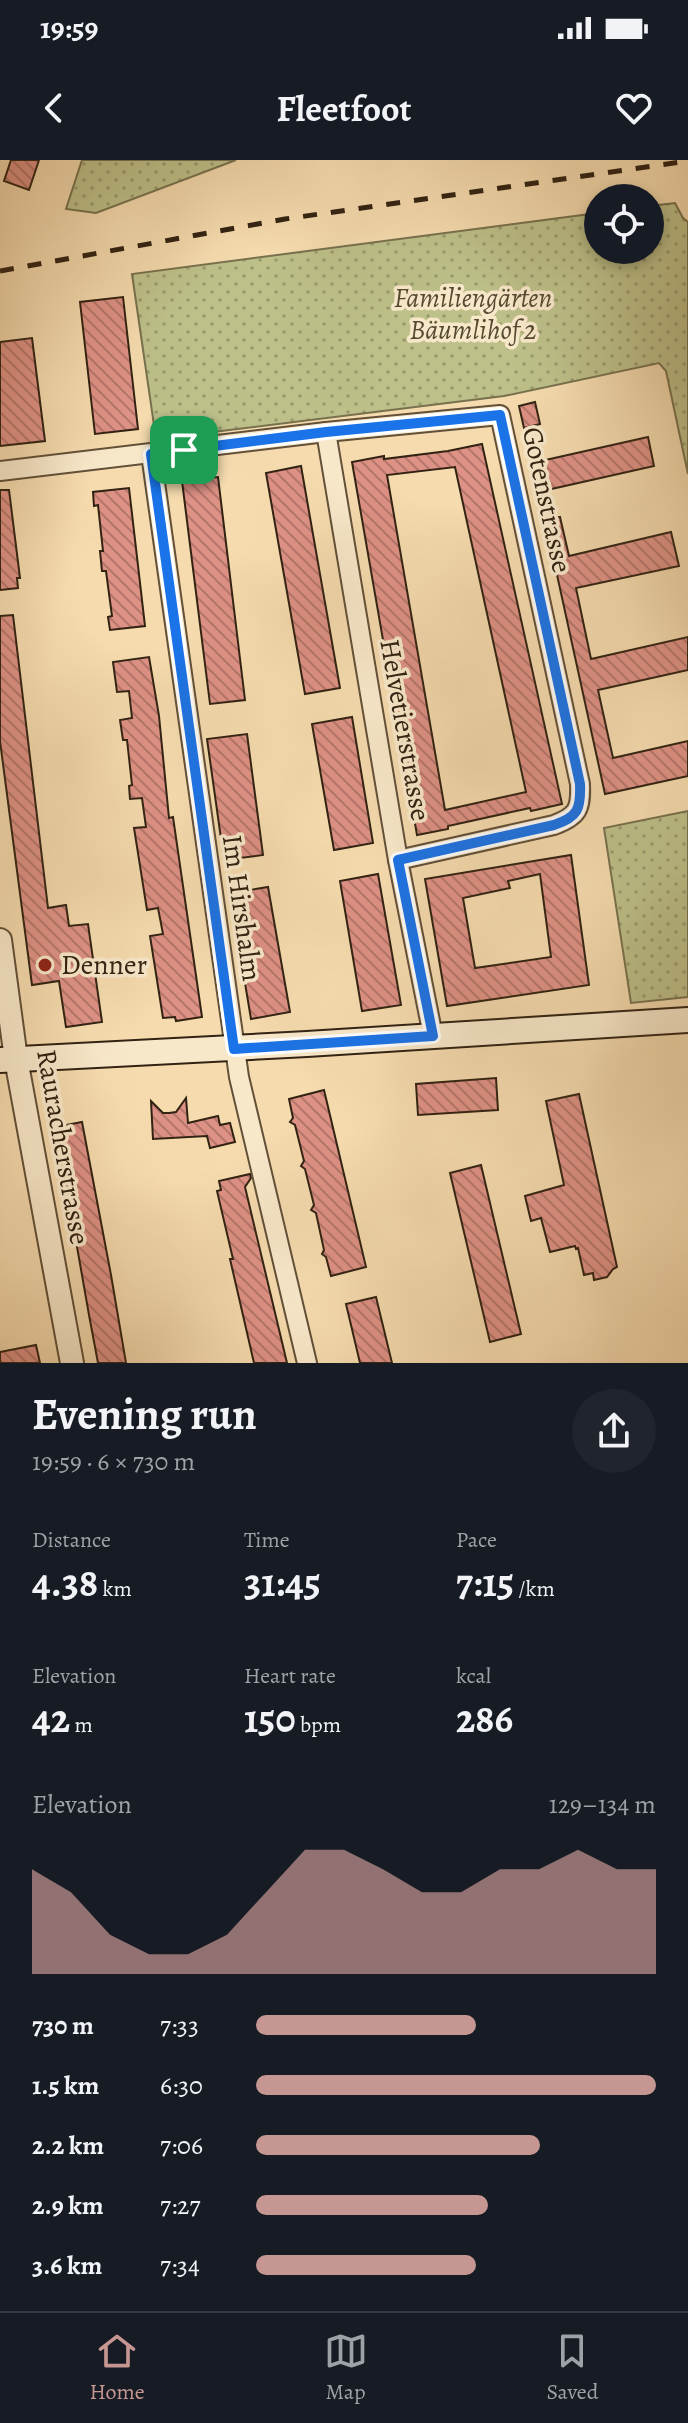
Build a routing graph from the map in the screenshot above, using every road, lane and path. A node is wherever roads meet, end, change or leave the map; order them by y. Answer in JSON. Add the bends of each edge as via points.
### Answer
{"nodes":[{"id":1,"x":326,"y":432,"type":"junction"},
{"id":2,"x":151,"y":454,"type":"junction"},
{"id":3,"x":0,"y":471,"type":"edge"},
{"id":4,"x":398,"y":860,"type":"junction"},
{"id":5,"x":0,"y":940,"type":"edge"},
{"id":6,"x":688,"y":1020,"type":"edge"},
{"id":7,"x":433,"y":1036,"type":"junction"},
{"id":8,"x":234,"y":1049,"type":"junction"},
{"id":9,"x":8,"y":1060,"type":"edge"},
{"id":10,"x":72,"y":1363,"type":"edge"},
{"id":11,"x":307,"y":1363,"type":"edge"}],
"edges":[{"from":1,"to":2,"type":"street","name":"Gotenstrasse"},
{"from":1,"to":4,"type":"street","name":"Helvetierstrasse"},
{"from":1,"to":4,"type":"street","name":"Gotenstrasse","via":[[500,415],[580,784],[581,801],[568,820]]},
{"from":2,"to":3,"type":"street","name":"Gotenstrasse"},
{"from":2,"to":8,"type":"street","name":"Im Hirshalm"},
{"from":4,"to":7,"type":"street","name":"Helvetierstrasse"},
{"from":5,"to":9,"type":"street","name":"Rauracherstrasse"},
{"from":6,"to":7,"type":"main road"},
{"from":7,"to":8,"type":"main road"},
{"from":8,"to":9,"type":"main road"},
{"from":8,"to":11,"type":"street","name":"Im Hirshalm"},
{"from":9,"to":10,"type":"street","name":"Rauracherstrasse"}]}
